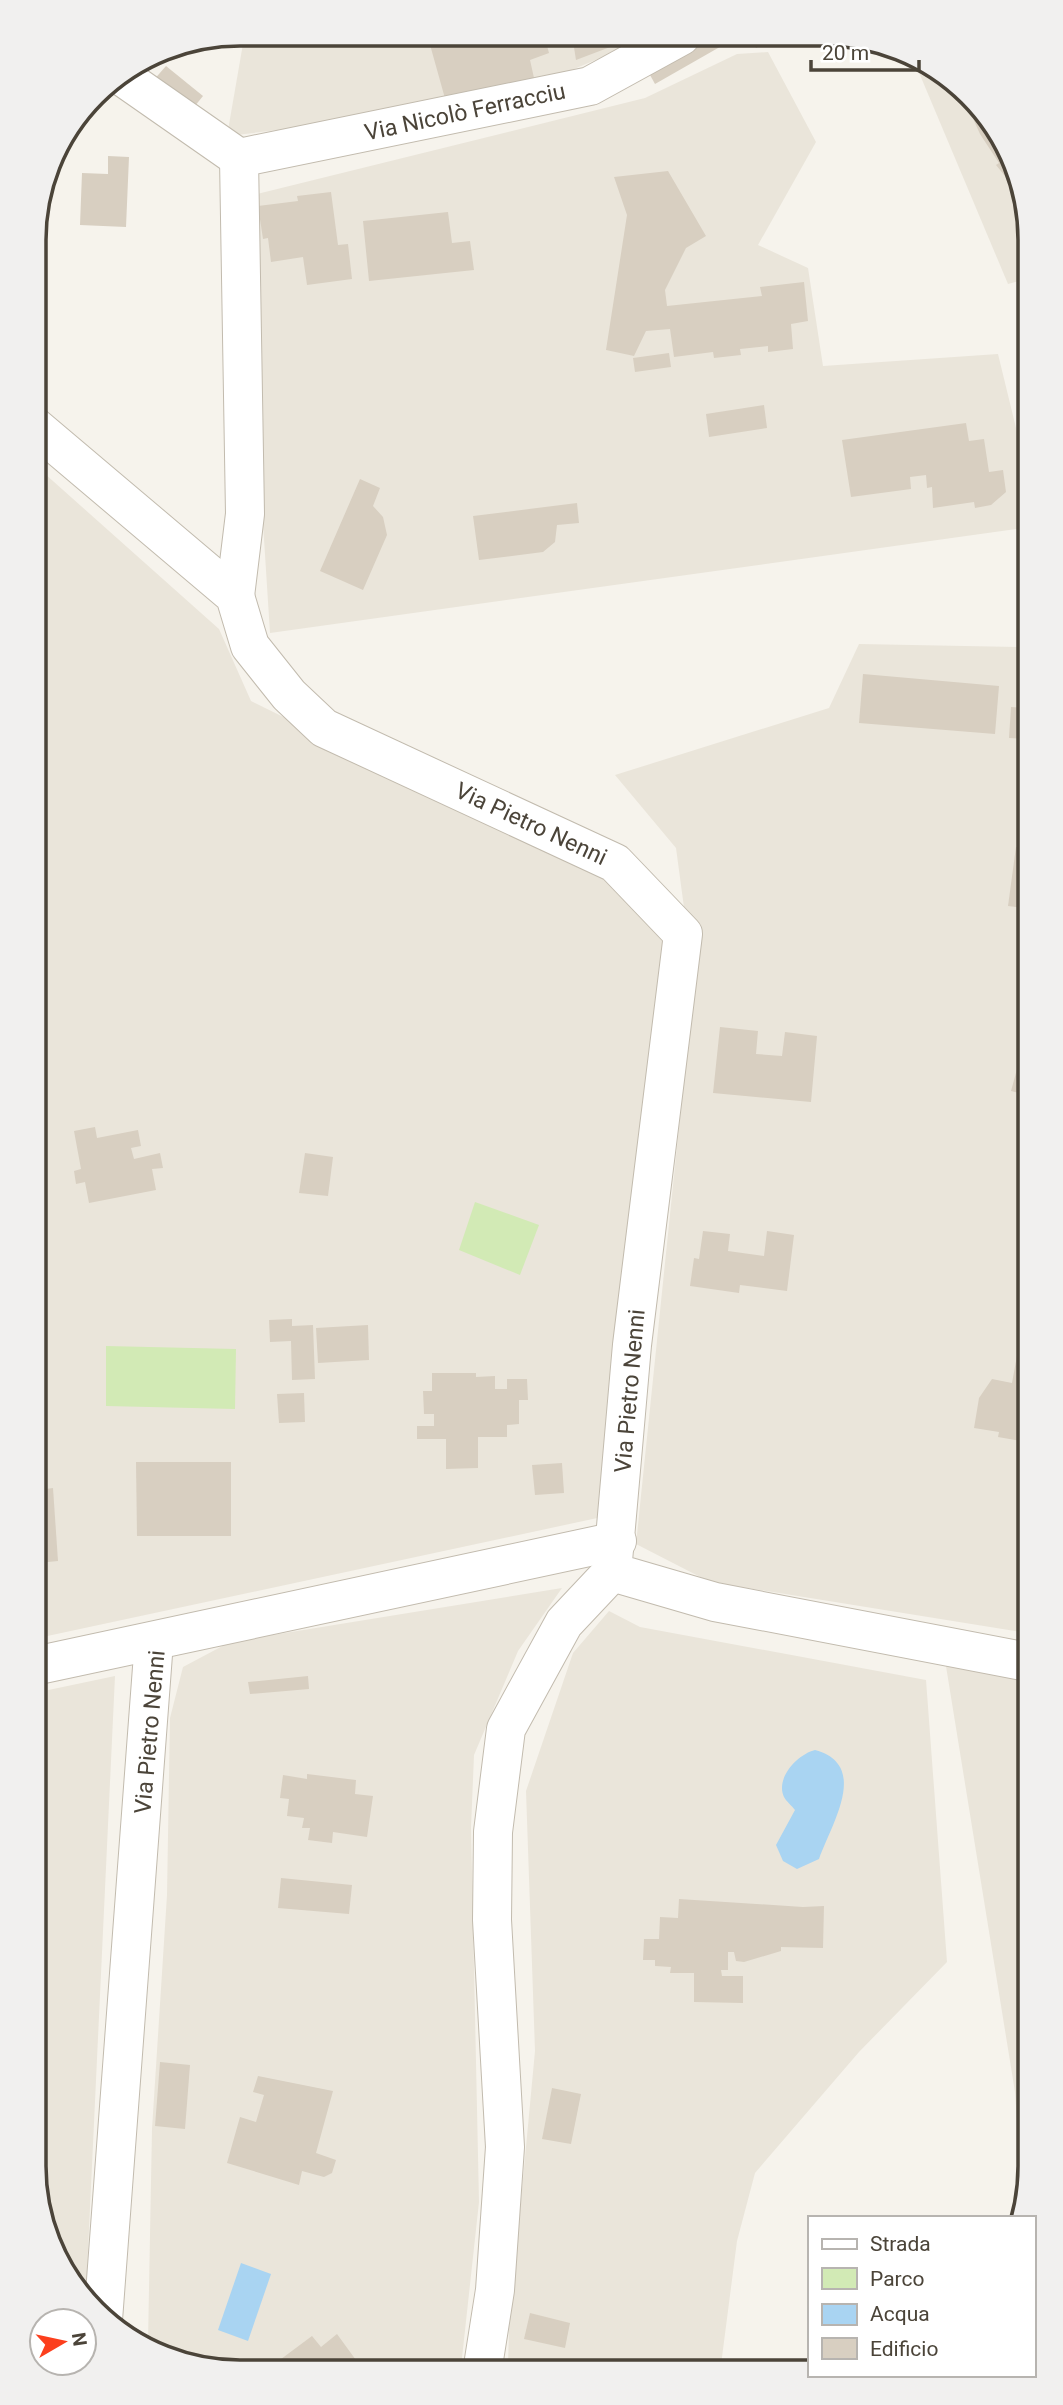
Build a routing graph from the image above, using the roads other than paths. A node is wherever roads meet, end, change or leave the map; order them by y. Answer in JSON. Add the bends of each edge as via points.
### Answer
{"nodes":[{"id":1,"x":663,"y":46,"type":"edge"},
{"id":2,"x":128,"y":81,"type":"edge"},
{"id":3,"x":239,"y":158,"type":"junction"},
{"id":4,"x":46,"y":436,"type":"edge"},
{"id":5,"x":235,"y":596,"type":"junction"},
{"id":6,"x":614,"y":1557,"type":"junction"},
{"id":7,"x":154,"y":1641,"type":"junction"},
{"id":8,"x":1017,"y":1660,"type":"edge"},
{"id":9,"x":46,"y":1663,"type":"edge"},
{"id":10,"x":104,"y":2305,"type":"edge"},
{"id":11,"x":484,"y":2360,"type":"edge"}],
"edges":[{"from":1,"to":3,"type":"street","name":"Via Nicolò Ferracciu","via":[[590,86]]},
{"from":2,"to":3,"type":"street"},
{"from":3,"to":5,"type":"street","via":[[245,514]]},
{"from":4,"to":5,"type":"street"},
{"from":5,"to":6,"type":"street","name":"Via Pietro Nenni","via":[[250,646],[324,729],[615,863],[683,934],[632,1345]]},
{"from":6,"to":7,"type":"street","name":"Via Pietro Nenni"},
{"from":6,"to":8,"type":"street","via":[[715,1602]]},
{"from":6,"to":11,"type":"street","via":[[564,1623],[506,1729],[492,1857],[505,2147],[495,2290]]},
{"from":7,"to":9,"type":"street"},
{"from":7,"to":10,"type":"street","name":"Via Pietro Nenni"}]}
